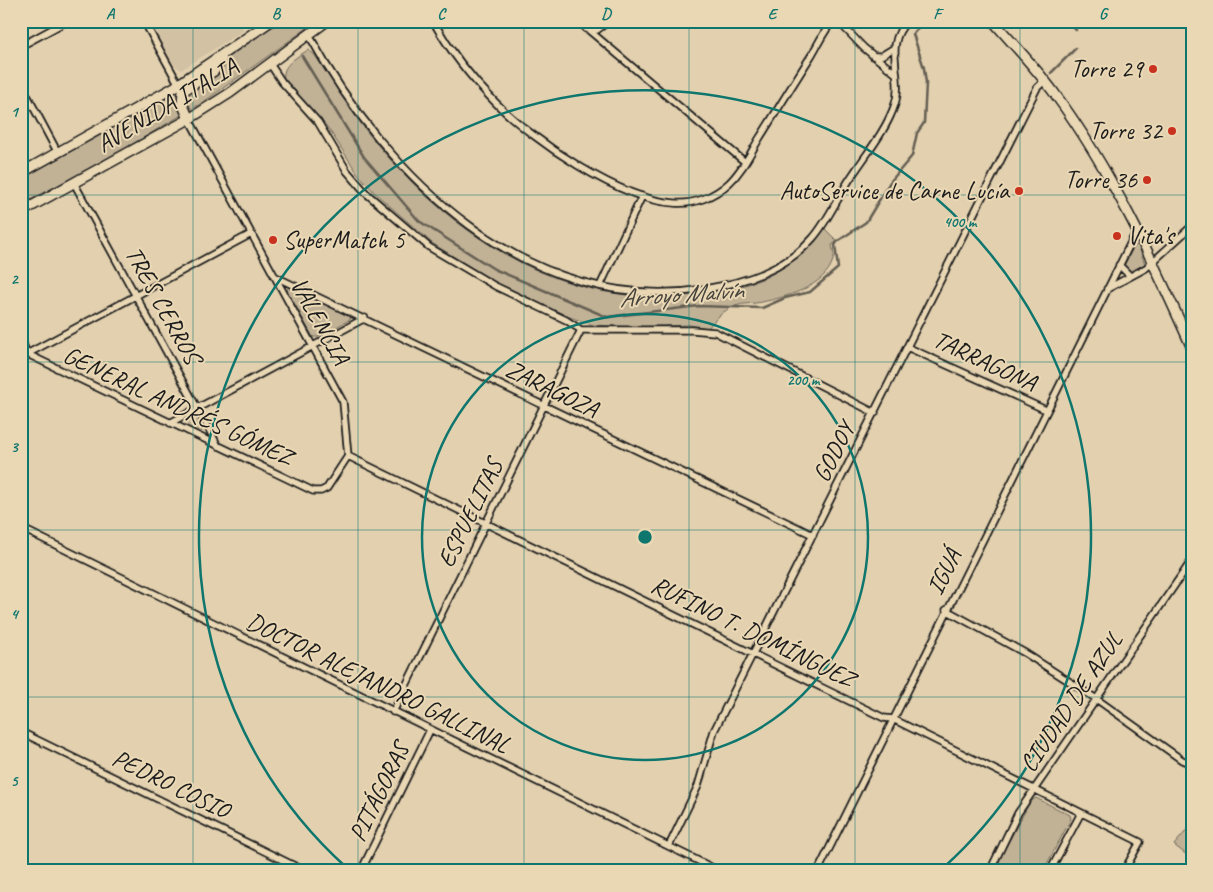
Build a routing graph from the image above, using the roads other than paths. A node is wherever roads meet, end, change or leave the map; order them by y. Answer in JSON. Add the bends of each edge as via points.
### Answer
{"nodes":[{"id":1,"x":66,"y":21,"type":"edge"},
{"id":2,"x":144,"y":21,"type":"edge"},
{"id":3,"x":271,"y":21,"type":"edge"},
{"id":4,"x":327,"y":21,"type":"edge"},
{"id":5,"x":433,"y":21,"type":"edge"},
{"id":6,"x":578,"y":21,"type":"edge"},
{"id":7,"x":609,"y":21,"type":"edge"},
{"id":8,"x":834,"y":21,"type":"edge"},
{"id":9,"x":838,"y":21,"type":"edge"},
{"id":10,"x":993,"y":21,"type":"edge"},
{"id":11,"x":905,"y":23,"type":"edge"},
{"id":12,"x":586,"y":29,"type":"junction"},
{"id":13,"x":309,"y":35,"type":"junction"},
{"id":14,"x":21,"y":46,"type":"edge"},
{"id":15,"x":894,"y":48,"type":"junction"},
{"id":16,"x":224,"y":55,"type":"junction"},
{"id":17,"x":872,"y":56,"type":"junction"},
{"id":18,"x":270,"y":64,"type":"junction"},
{"id":19,"x":894,"y":73,"type":"junction"},
{"id":20,"x":1045,"y":80,"type":"junction"},
{"id":21,"x":21,"y":84,"type":"edge"},
{"id":22,"x":178,"y":85,"type":"junction"},
{"id":23,"x":189,"y":119,"type":"junction"},
{"id":24,"x":58,"y":153,"type":"junction"},
{"id":25,"x":745,"y":162,"type":"junction"},
{"id":26,"x":21,"y":173,"type":"edge"},
{"id":27,"x":74,"y":183,"type":"junction"},
{"id":28,"x":642,"y":196,"type":"junction"},
{"id":29,"x":21,"y":212,"type":"edge"},
{"id":30,"x":1192,"y":226,"type":"edge"},
{"id":31,"x":1137,"y":230,"type":"junction"},
{"id":32,"x":251,"y":234,"type":"junction"},
{"id":33,"x":1153,"y":262,"type":"junction"},
{"id":34,"x":1119,"y":265,"type":"junction"},
{"id":35,"x":274,"y":276,"type":"junction"},
{"id":36,"x":1130,"y":276,"type":"junction"},
{"id":37,"x":601,"y":284,"type":"junction"},
{"id":38,"x":1106,"y":290,"type":"junction"},
{"id":39,"x":135,"y":294,"type":"junction"},
{"id":40,"x":365,"y":318,"type":"junction"},
{"id":41,"x":580,"y":330,"type":"junction"},
{"id":42,"x":21,"y":339,"type":"edge"},
{"id":43,"x":312,"y":347,"type":"junction"},
{"id":44,"x":907,"y":347,"type":"junction"},
{"id":45,"x":1192,"y":348,"type":"edge"},
{"id":46,"x":24,"y":352,"type":"edge"},
{"id":47,"x":543,"y":406,"type":"junction"},
{"id":48,"x":197,"y":407,"type":"junction"},
{"id":49,"x":1046,"y":410,"type":"junction"},
{"id":50,"x":875,"y":413,"type":"junction"},
{"id":51,"x":170,"y":423,"type":"junction"},
{"id":52,"x":218,"y":446,"type":"junction"},
{"id":53,"x":348,"y":456,"type":"junction"},
{"id":54,"x":486,"y":523,"type":"junction"},
{"id":55,"x":21,"y":528,"type":"edge"},
{"id":56,"x":813,"y":535,"type":"junction"},
{"id":57,"x":1192,"y":560,"type":"edge"},
{"id":58,"x":946,"y":610,"type":"junction"},
{"id":59,"x":754,"y":653,"type":"junction"},
{"id":60,"x":1096,"y":698,"type":"junction"},
{"id":61,"x":393,"y":712,"type":"junction"},
{"id":62,"x":892,"y":719,"type":"junction"},
{"id":63,"x":430,"y":730,"type":"junction"},
{"id":64,"x":21,"y":732,"type":"edge"},
{"id":65,"x":1191,"y":762,"type":"edge"},
{"id":66,"x":1034,"y":789,"type":"junction"},
{"id":67,"x":1081,"y":813,"type":"junction"},
{"id":68,"x":669,"y":846,"type":"junction"},
{"id":69,"x":305,"y":871,"type":"edge"},
{"id":70,"x":361,"y":871,"type":"edge"},
{"id":71,"x":719,"y":871,"type":"edge"},
{"id":72,"x":818,"y":871,"type":"edge"},
{"id":73,"x":990,"y":871,"type":"edge"},
{"id":74,"x":1050,"y":871,"type":"edge"},
{"id":75,"x":1124,"y":871,"type":"edge"}],
"edges":[{"from":1,"to":14,"type":"street"},
{"from":2,"to":22,"type":"street"},
{"from":3,"to":16,"type":"main road","name":"AVENIDA ITALIA"},
{"from":4,"to":13,"type":"main road","name":"AVENIDA ITALIA"},
{"from":5,"to":28,"type":"street","via":[[465,68],[513,119],[570,160]]},
{"from":6,"to":12,"type":"street"},
{"from":7,"to":12,"type":"street","via":[[597,30]]},
{"from":8,"to":25,"type":"street"},
{"from":9,"to":17,"type":"street"},
{"from":10,"to":20,"type":"main road"},
{"from":11,"to":15,"type":"street"},
{"from":12,"to":25,"type":"street"},
{"from":13,"to":18,"type":"main road","name":"AVENIDA ITALIA"},
{"from":13,"to":37,"type":"street","via":[[376,137],[450,212],[490,240],[528,260],[562,274]]},
{"from":15,"to":17,"type":"street","via":[[881,56]]},
{"from":15,"to":19,"type":"street"},
{"from":16,"to":22,"type":"main road","name":"AVENIDA ITALIA"},
{"from":16,"to":23,"type":"main road","via":[[214,71],[183,92],[182,103]]},
{"from":17,"to":19,"type":"street"},
{"from":18,"to":23,"type":"main road","name":"AVENIDA ITALIA"},
{"from":18,"to":41,"type":"street","via":[[323,130],[347,171],[366,193],[422,241],[462,267]]},
{"from":19,"to":37,"type":"street","via":[[896,103],[890,115],[813,238],[782,264],[748,280],[681,292],[648,292]]},
{"from":20,"to":31,"type":"main road","via":[[1089,146]]},
{"from":20,"to":44,"type":"street","name":"GODOY","via":[[1037,88]]},
{"from":21,"to":24,"type":"street"},
{"from":22,"to":24,"type":"main road","name":"AVENIDA ITALIA"},
{"from":23,"to":27,"type":"main road","name":"AVENIDA ITALIA"},
{"from":23,"to":32,"type":"street","name":"VALENCIA"},
{"from":24,"to":26,"type":"main road","name":"AVENIDA ITALIA"},
{"from":25,"to":28,"type":"street","via":[[728,184],[700,200],[674,203]]},
{"from":27,"to":29,"type":"main road","name":"AVENIDA ITALIA"},
{"from":27,"to":39,"type":"street","name":"TRES CERROS"},
{"from":28,"to":37,"type":"street"},
{"from":30,"to":33,"type":"street"},
{"from":31,"to":33,"type":"main road"},
{"from":31,"to":34,"type":"street","name":"IGUÁ"},
{"from":32,"to":35,"type":"street","name":"VALENCIA"},
{"from":32,"to":39,"type":"street"},
{"from":33,"to":36,"type":"street"},
{"from":33,"to":45,"type":"main road"},
{"from":34,"to":36,"type":"street"},
{"from":34,"to":38,"type":"street","name":"IGUÁ"},
{"from":35,"to":40,"type":"street","name":"ZARAGOZA"},
{"from":35,"to":43,"type":"street","name":"VALENCIA"},
{"from":36,"to":38,"type":"street"},
{"from":38,"to":49,"type":"street","name":"IGUÁ"},
{"from":39,"to":46,"type":"street"},
{"from":39,"to":48,"type":"street","name":"TRES CERROS"},
{"from":40,"to":43,"type":"street"},
{"from":40,"to":47,"type":"street","name":"ZARAGOZA"},
{"from":41,"to":47,"type":"street","name":"ESPUELITAS"},
{"from":41,"to":50,"type":"street","via":[[715,332]]},
{"from":42,"to":46,"type":"street"},
{"from":43,"to":48,"type":"street"},
{"from":43,"to":53,"type":"street","name":"VALENCIA","via":[[343,402]]},
{"from":44,"to":49,"type":"street","name":"TARRAGONA"},
{"from":44,"to":50,"type":"street","name":"GODOY"},
{"from":46,"to":51,"type":"street","name":"GENERAL ANDRÉS GÓMEZ"},
{"from":47,"to":54,"type":"street","name":"ESPUELITAS"},
{"from":47,"to":56,"type":"street","name":"ZARAGOZA"},
{"from":48,"to":51,"type":"street"},
{"from":48,"to":52,"type":"street","name":"TRES CERROS"},
{"from":49,"to":58,"type":"street","name":"IGUÁ"},
{"from":50,"to":56,"type":"street","name":"GODOY"},
{"from":51,"to":52,"type":"street","name":"GENERAL ANDRÉS GÓMEZ"},
{"from":52,"to":53,"type":"street","name":"GENERAL ANDRÉS GÓMEZ","via":[[313,491],[327,488]]},
{"from":53,"to":54,"type":"street","name":"RUFINO T. DOMÍNGUEZ"},
{"from":54,"to":59,"type":"street","name":"RUFINO T. DOMÍNGUEZ"},
{"from":54,"to":61,"type":"street","name":"ESPUELITAS"},
{"from":55,"to":61,"type":"street","name":"DOCTOR ALEJANDRO GALLINAL"},
{"from":56,"to":59,"type":"street","name":"GODOY"},
{"from":57,"to":60,"type":"street","name":"CIUDAD DE AZUL"},
{"from":58,"to":60,"type":"street","via":[[1025,653]]},
{"from":58,"to":62,"type":"street","name":"IGUÁ"},
{"from":59,"to":62,"type":"street","name":"RUFINO T. DOMÍNGUEZ","via":[[884,718]]},
{"from":59,"to":68,"type":"street","name":"GODOY","via":[[714,731],[698,786]]},
{"from":60,"to":65,"type":"street"},
{"from":60,"to":66,"type":"street","name":"CIUDAD DE AZUL"},
{"from":61,"to":63,"type":"street","name":"DOCTOR ALEJANDRO GALLINAL"},
{"from":62,"to":66,"type":"street","name":"RUFINO T. DOMÍNGUEZ"},
{"from":62,"to":72,"type":"street","name":"IGUÁ"},
{"from":63,"to":68,"type":"street","name":"DOCTOR ALEJANDRO GALLINAL"},
{"from":63,"to":70,"type":"street","name":"PITÁGORAS"},
{"from":64,"to":69,"type":"street","name":"PEDRO COSIO"},
{"from":66,"to":67,"type":"street","name":"RUFINO T. DOMÍNGUEZ"},
{"from":66,"to":73,"type":"street","name":"CIUDAD DE AZUL","via":[[1018,813]]},
{"from":67,"to":74,"type":"street"},
{"from":67,"to":75,"type":"street","name":"RUFINO T. DOMÍNGUEZ","via":[[1140,842]]},
{"from":68,"to":71,"type":"street","name":"DOCTOR ALEJANDRO GALLINAL"}]}
